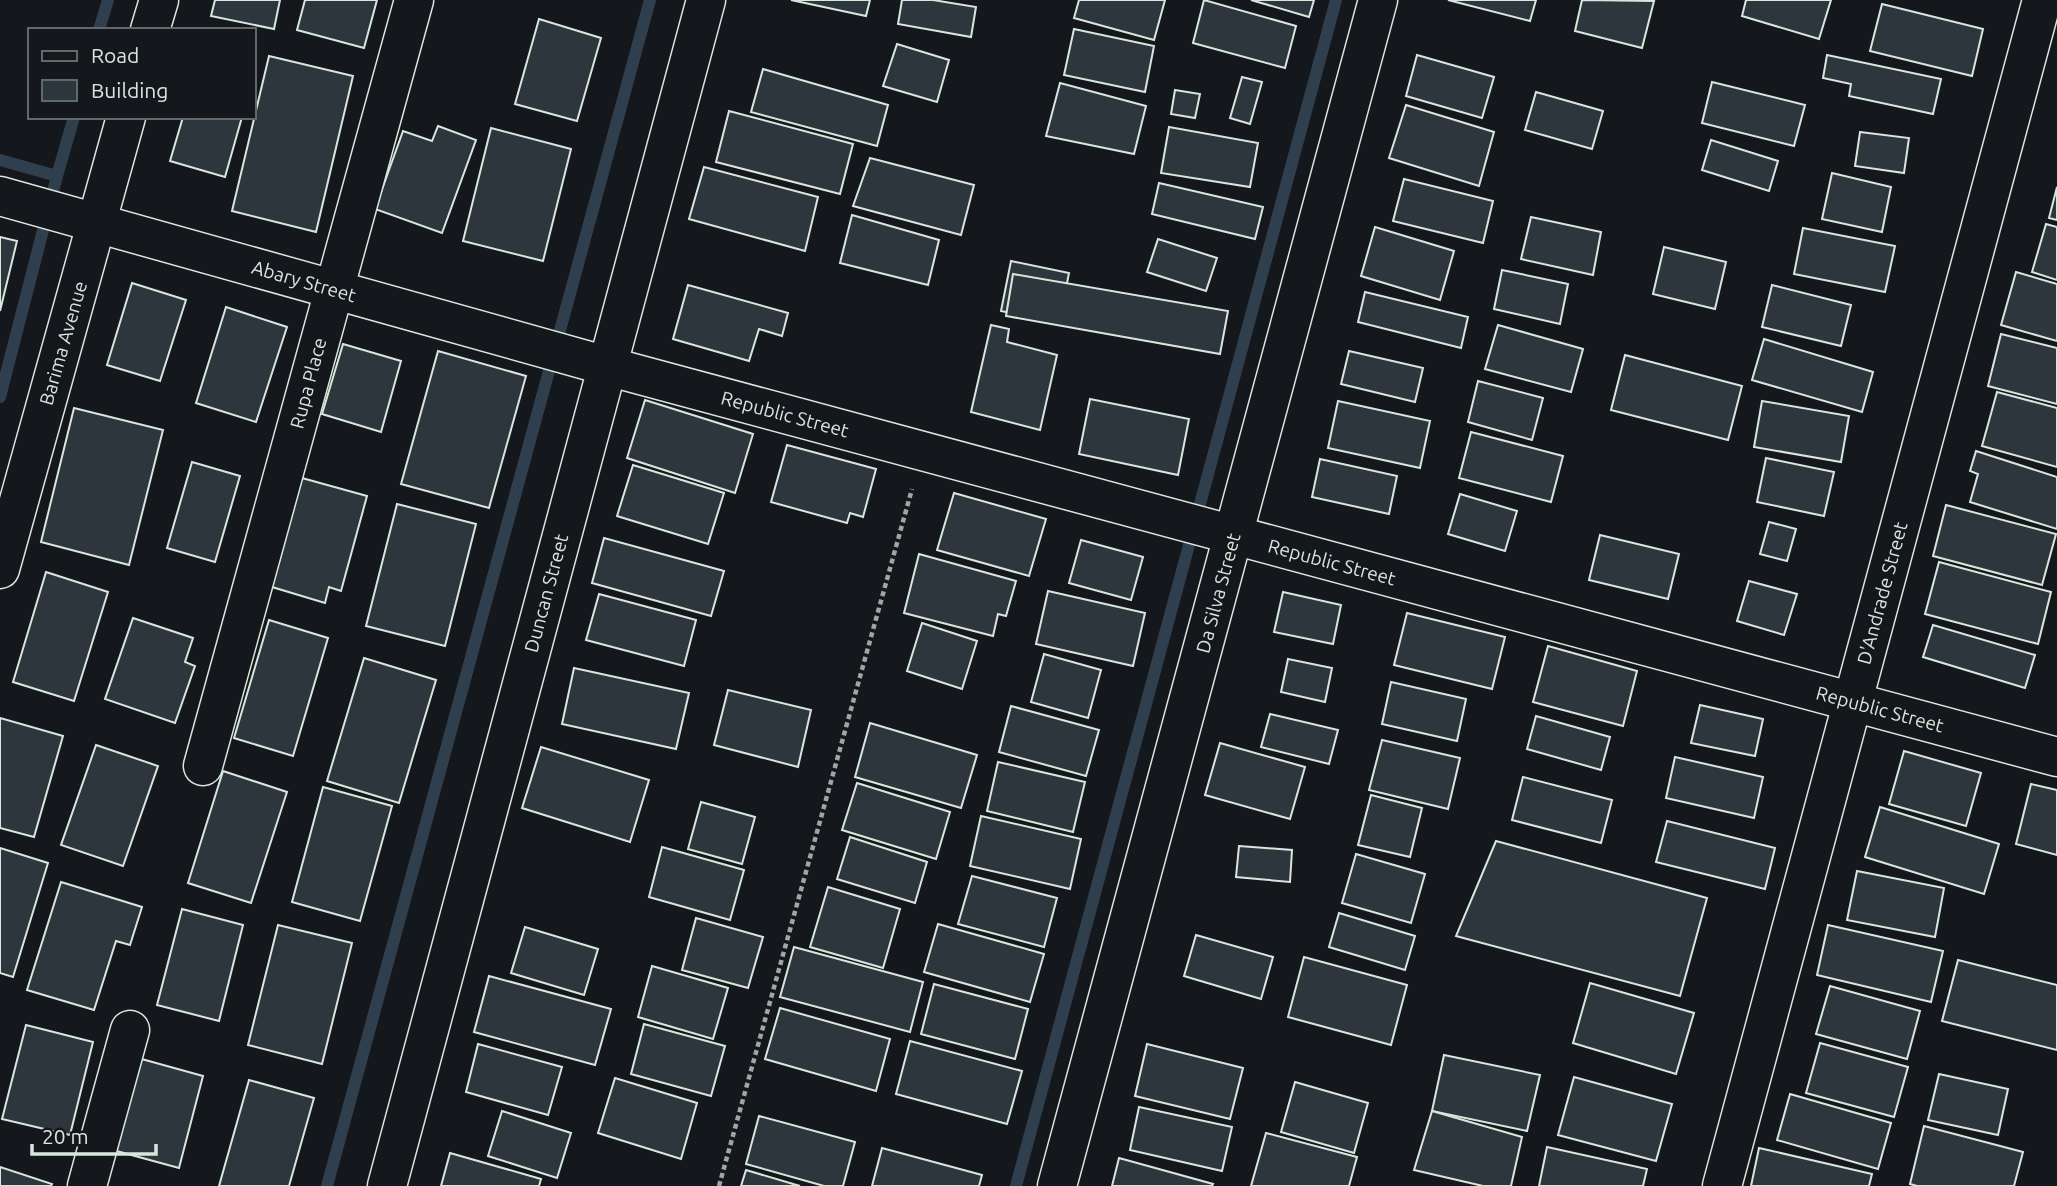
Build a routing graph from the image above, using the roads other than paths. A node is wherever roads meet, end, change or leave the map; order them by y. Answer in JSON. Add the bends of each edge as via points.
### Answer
{"nodes":[{"id":1,"x":159,"y":0,"type":"edge"},
{"id":2,"x":414,"y":0,"type":"edge"},
{"id":3,"x":706,"y":0,"type":"edge"},
{"id":4,"x":1378,"y":0,"type":"edge"},
{"id":5,"x":2042,"y":0,"type":"edge"},
{"id":6,"x":151,"y":28,"type":"edge"},
{"id":7,"x":125,"y":119,"type":"edge"},
{"id":8,"x":15,"y":201,"type":"edge"},
{"id":9,"x":88,"y":221,"type":"junction"},
{"id":10,"x":334,"y":289,"type":"junction"},
{"id":11,"x":596,"y":363,"type":"junction"},
{"id":12,"x":1227,"y":534,"type":"junction"},
{"id":13,"x":0,"y":569,"type":"edge"},
{"id":14,"x":1853,"y":702,"type":"junction"},
{"id":15,"x":2057,"y":757,"type":"edge"},
{"id":16,"x":203,"y":766,"type":"dead end"},
{"id":17,"x":130,"y":1030,"type":"dead end"},
{"id":18,"x":87,"y":1186,"type":"edge"},
{"id":19,"x":387,"y":1186,"type":"edge"},
{"id":20,"x":1057,"y":1186,"type":"edge"},
{"id":21,"x":1722,"y":1186,"type":"edge"}],
"edges":[{"from":1,"to":6,"type":"street"},
{"from":2,"to":10,"type":"street","name":"Rupa Place"},
{"from":3,"to":11,"type":"street","name":"Duncan Street"},
{"from":4,"to":12,"type":"street","name":"Da Silva Street"},
{"from":5,"to":14,"type":"street","name":"D'Andrade Street"},
{"from":7,"to":9,"type":"street","name":"Barima Avenue"},
{"from":8,"to":9,"type":"street","name":"Abary Street"},
{"from":9,"to":10,"type":"street","name":"Abary Street"},
{"from":9,"to":13,"type":"street","name":"Barima Avenue"},
{"from":10,"to":11,"type":"street","name":"Abary Street"},
{"from":10,"to":16,"type":"street","name":"Rupa Place"},
{"from":11,"to":12,"type":"street","name":"Republic Street"},
{"from":11,"to":19,"type":"street","name":"Duncan Street"},
{"from":12,"to":14,"type":"street","name":"Republic Street"},
{"from":12,"to":20,"type":"street","name":"Da Silva Street"},
{"from":14,"to":15,"type":"street","name":"Republic Street"},
{"from":14,"to":21,"type":"street","name":"D'Andrade Street"},
{"from":17,"to":18,"type":"street"}]}
